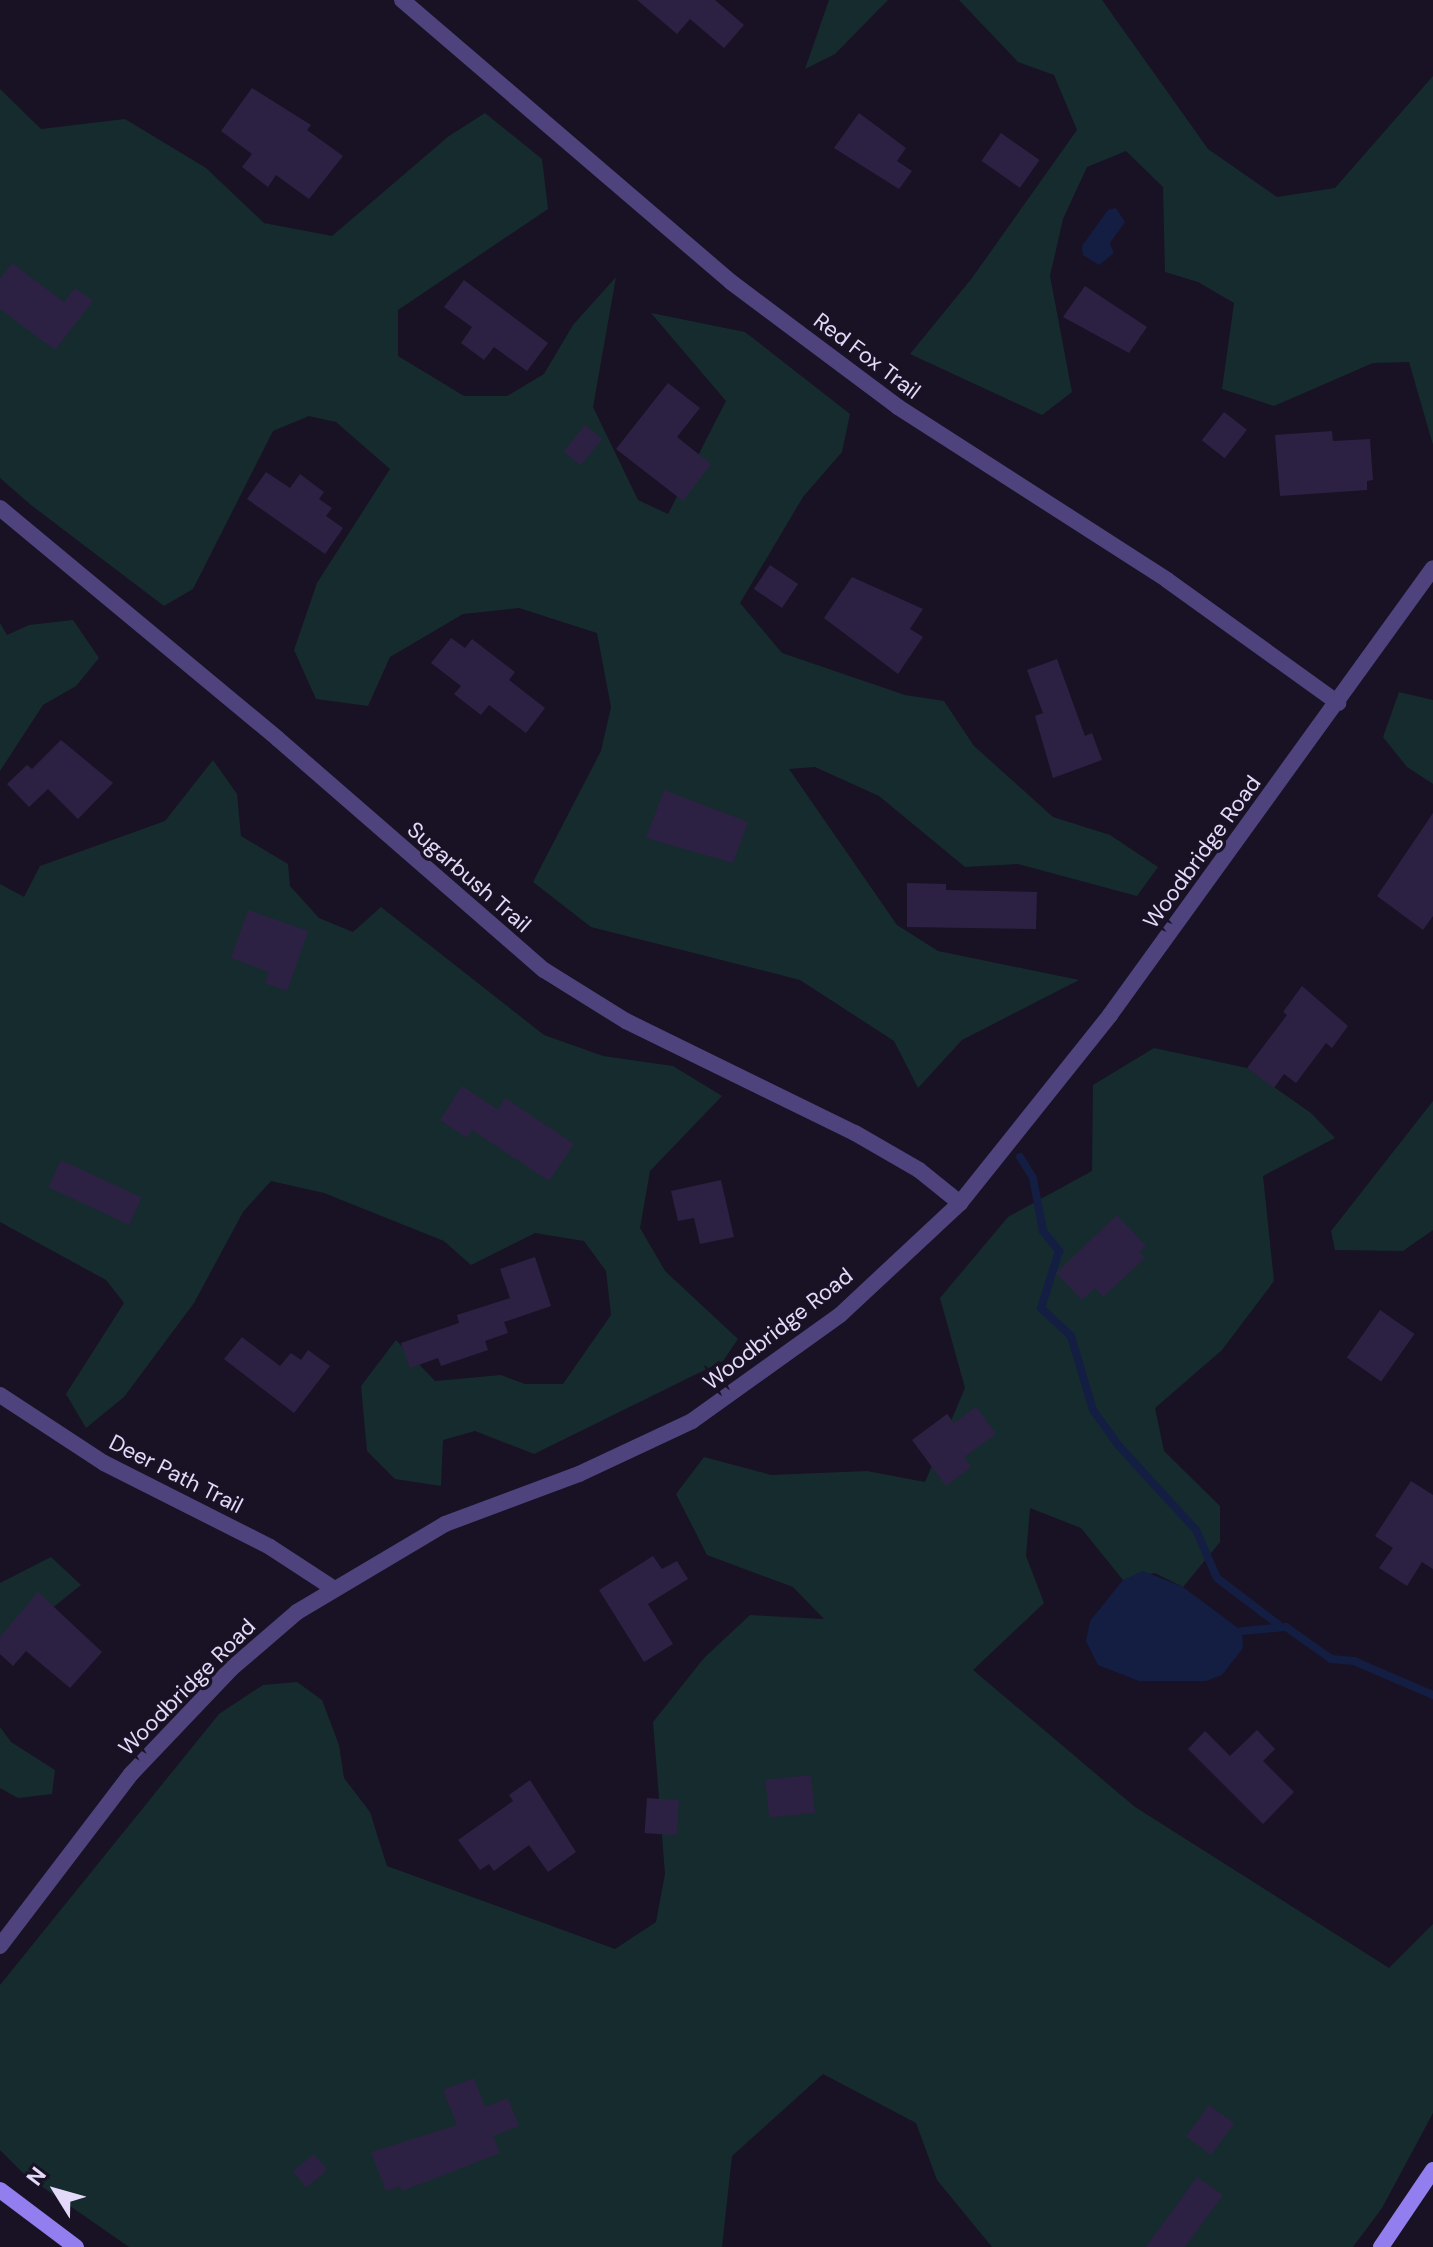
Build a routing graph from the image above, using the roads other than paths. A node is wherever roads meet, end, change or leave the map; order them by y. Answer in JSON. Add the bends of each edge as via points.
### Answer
{"nodes":[{"id":1,"x":402,"y":0,"type":"edge"},
{"id":2,"x":0,"y":508,"type":"edge"},
{"id":3,"x":1433,"y":568,"type":"edge"},
{"id":4,"x":1338,"y":703,"type":"junction"},
{"id":5,"x":960,"y":1203,"type":"junction"},
{"id":6,"x":0,"y":1395,"type":"edge"},
{"id":7,"x":333,"y":1588,"type":"junction"},
{"id":8,"x":0,"y":1946,"type":"edge"},
{"id":9,"x":1433,"y":2170,"type":"edge"},
{"id":10,"x":0,"y":2190,"type":"edge"},
{"id":11,"x":76,"y":2247,"type":"edge"},
{"id":12,"x":1381,"y":2247,"type":"edge"}],
"edges":[{"from":1,"to":4,"type":"street","name":"Red Fox Trail","via":[[731,282],[865,383],[1167,580]]},
{"from":2,"to":5,"type":"street","name":"Sugarbush Trail","via":[[544,970],[626,1021],[855,1133],[919,1170]]},
{"from":3,"to":4,"type":"street","name":"Woodbridge Road"},
{"from":4,"to":5,"type":"street","name":"Woodbridge Road","via":[[1110,1015]]},
{"from":5,"to":7,"type":"street","name":"Woodbridge Road","via":[[840,1315],[692,1421],[591,1469],[445,1524]]},
{"from":6,"to":7,"type":"street","name":"Deer Path Trail","via":[[101,1461],[270,1547]]},
{"from":7,"to":8,"type":"street","name":"Woodbridge Road","via":[[263,1640],[179,1720],[131,1774]]},
{"from":9,"to":12,"type":"street"},
{"from":10,"to":11,"type":"street"}]}
